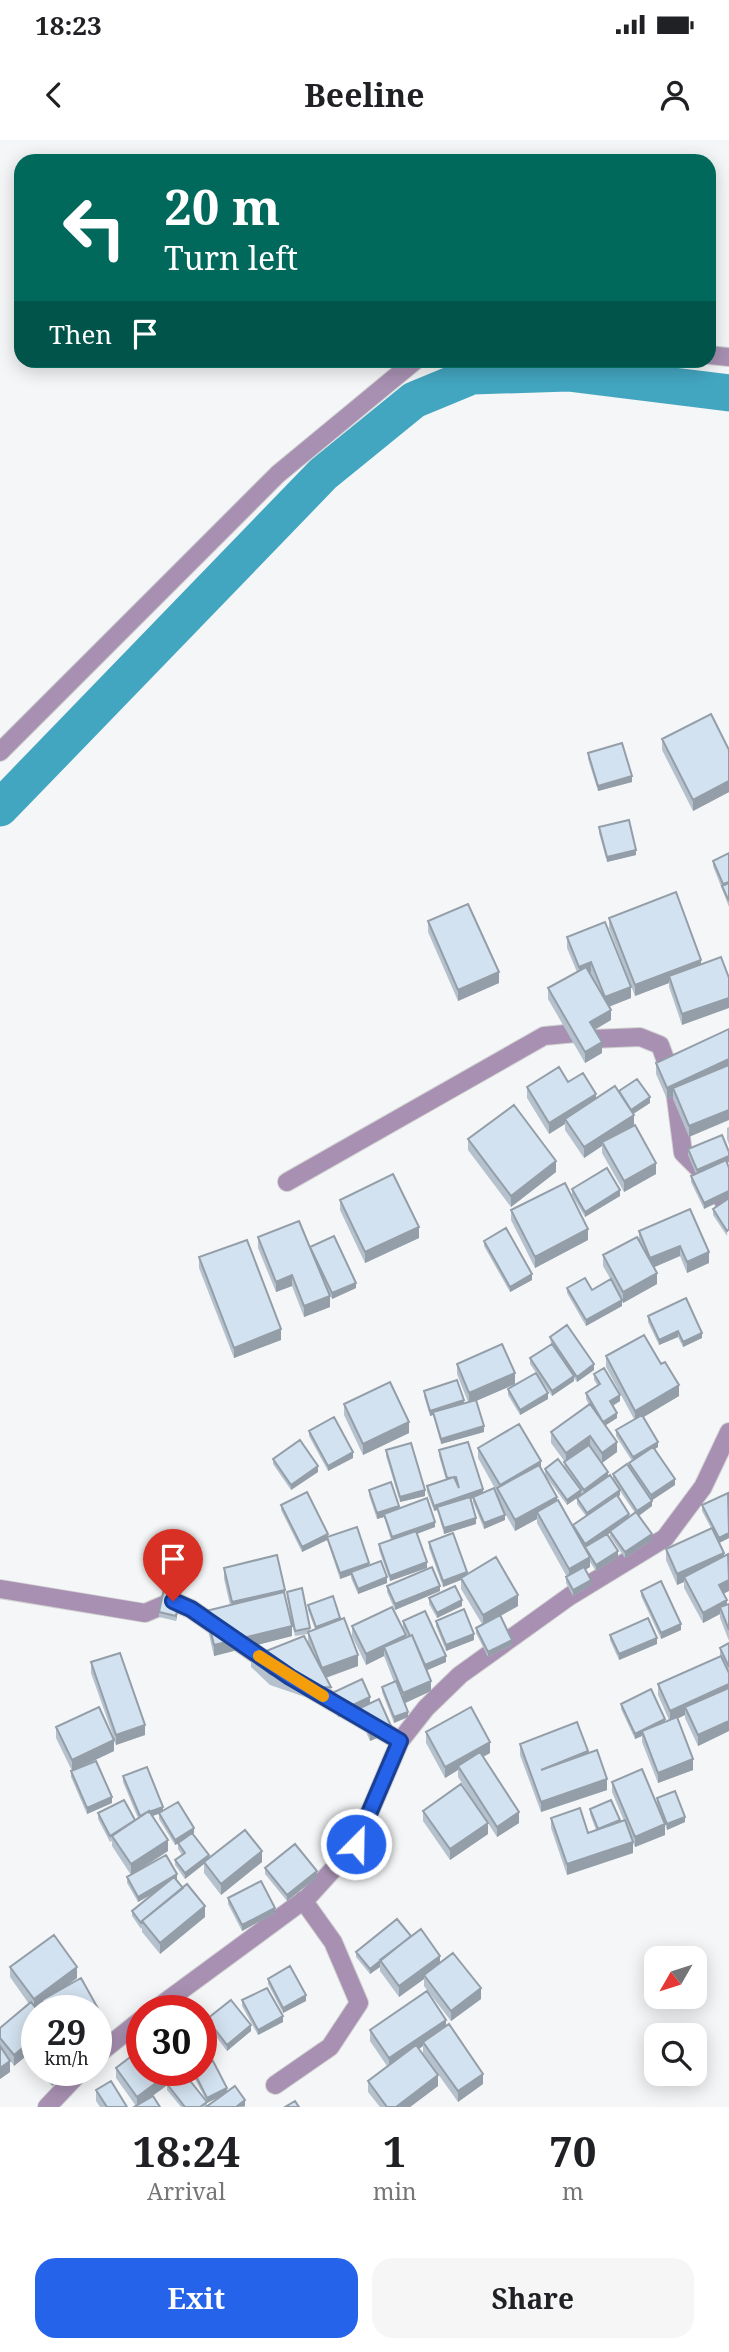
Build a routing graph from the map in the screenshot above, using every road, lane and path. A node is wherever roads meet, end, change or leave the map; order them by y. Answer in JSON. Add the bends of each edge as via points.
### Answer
{"nodes":[{"id":1,"x":406,"y":368,"type":"edge"},
{"id":2,"x":0,"y":752,"type":"edge"},
{"id":3,"x":287,"y":1182,"type":"dead end"},
{"id":4,"x":729,"y":1210,"type":"edge"},
{"id":5,"x":729,"y":1432,"type":"edge"},
{"id":6,"x":0,"y":1589,"type":"edge"},
{"id":7,"x":400,"y":1741,"type":"junction"},
{"id":8,"x":303,"y":1900,"type":"junction"},
{"id":9,"x":175,"y":1995,"type":"edge"},
{"id":10,"x":126,"y":2032,"type":"edge"},
{"id":11,"x":112,"y":2043,"type":"edge"},
{"id":12,"x":275,"y":2085,"type":"dead end"},
{"id":13,"x":67,"y":2086,"type":"edge"},
{"id":14,"x":47,"y":2107,"type":"edge"}],
"edges":[{"from":1,"to":2,"type":"street","via":[[278,474]]},
{"from":3,"to":4,"type":"street","via":[[544,1036],[640,1037],[660,1045],[674,1083],[682,1153],[709,1180]]},
{"from":5,"to":7,"type":"street","via":[[703,1487],[665,1538],[570,1596],[460,1675]]},
{"from":6,"to":7,"type":"street","via":[[145,1614],[173,1601]]},
{"from":7,"to":8,"type":"street","via":[[356,1844]]},
{"from":8,"to":9,"type":"street"},
{"from":8,"to":12,"type":"street","via":[[333,1942],[359,2003],[330,2047]]},
{"from":10,"to":11,"type":"street"},
{"from":13,"to":14,"type":"street"}]}
